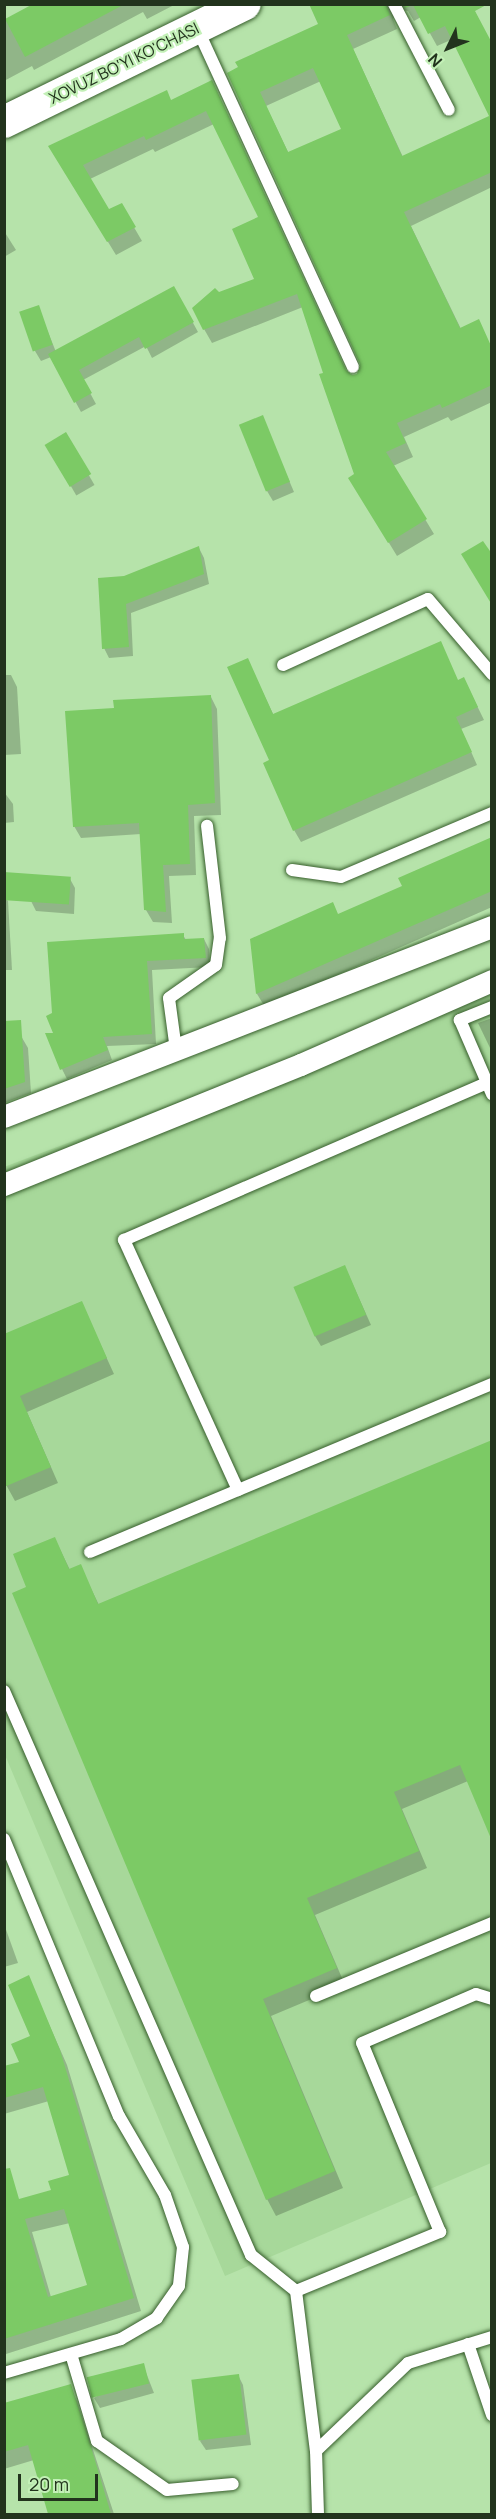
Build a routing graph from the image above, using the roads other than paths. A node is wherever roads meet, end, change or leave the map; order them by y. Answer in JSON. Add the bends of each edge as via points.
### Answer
{"nodes":[{"id":1,"x":245,"y":4,"type":"edge"},
{"id":2,"x":394,"y":4,"type":"edge"},
{"id":3,"x":197,"y":27,"type":"junction"},
{"id":4,"x":449,"y":110,"type":"dead end"},
{"id":5,"x":4,"y":123,"type":"edge"},
{"id":6,"x":353,"y":367,"type":"dead end"},
{"id":7,"x":283,"y":665,"type":"dead end"},
{"id":8,"x":492,"y":674,"type":"edge"},
{"id":9,"x":492,"y":813,"type":"edge"},
{"id":10,"x":207,"y":826,"type":"dead end"},
{"id":11,"x":292,"y":870,"type":"dead end"},
{"id":12,"x":492,"y":927,"type":"edge"},
{"id":13,"x":492,"y":981,"type":"edge"},
{"id":14,"x":492,"y":1007,"type":"edge"},
{"id":15,"x":176,"y":1050,"type":"junction"},
{"id":16,"x":489,"y":1088,"type":"edge"},
{"id":17,"x":4,"y":1117,"type":"edge"},
{"id":18,"x":4,"y":1185,"type":"edge"},
{"id":19,"x":492,"y":1384,"type":"edge"},
{"id":20,"x":238,"y":1490,"type":"junction"},
{"id":21,"x":90,"y":1552,"type":"dead end"},
{"id":22,"x":4,"y":1691,"type":"edge"},
{"id":23,"x":4,"y":1839,"type":"edge"},
{"id":24,"x":492,"y":1923,"type":"edge"},
{"id":25,"x":316,"y":1996,"type":"dead end"},
{"id":26,"x":492,"y":1999,"type":"edge"},
{"id":27,"x":296,"y":2290,"type":"junction"},
{"id":28,"x":492,"y":2337,"type":"edge"},
{"id":29,"x":468,"y":2344,"type":"junction"},
{"id":30,"x":70,"y":2354,"type":"junction"},
{"id":31,"x":4,"y":2373,"type":"edge"},
{"id":32,"x":492,"y":2415,"type":"edge"},
{"id":33,"x":316,"y":2451,"type":"junction"},
{"id":34,"x":233,"y":2484,"type":"dead end"},
{"id":35,"x":318,"y":2514,"type":"edge"}],
"edges":[{"from":1,"to":3,"type":"main road","name":"XOVUZ BO‘YI KO'CHASI"},
{"from":2,"to":4,"type":"lane"},
{"from":3,"to":5,"type":"main road","name":"XOVUZ BO‘YI KO'CHASI"},
{"from":3,"to":6,"type":"lane"},
{"from":7,"to":8,"type":"lane","via":[[429,599]]},
{"from":9,"to":11,"type":"lane","via":[[341,876]]},
{"from":10,"to":15,"type":"lane","via":[[220,938],[216,966],[169,998]]},
{"from":12,"to":15,"type":"street"},
{"from":13,"to":18,"type":"street","via":[[301,1065]]},
{"from":14,"to":16,"type":"lane","via":[[460,1020]]},
{"from":15,"to":17,"type":"street"},
{"from":16,"to":20,"type":"lane","via":[[124,1240]]},
{"from":19,"to":20,"type":"lane"},
{"from":20,"to":21,"type":"lane"},
{"from":22,"to":27,"type":"lane","via":[[251,2255]]},
{"from":23,"to":30,"type":"lane","via":[[119,2116],[165,2195],[183,2247],[179,2286],[157,2318],[121,2339]]},
{"from":24,"to":25,"type":"lane"},
{"from":26,"to":27,"type":"lane","via":[[476,1994],[362,2043],[440,2232]]},
{"from":27,"to":33,"type":"lane"},
{"from":28,"to":29,"type":"lane"},
{"from":29,"to":32,"type":"lane"},
{"from":29,"to":33,"type":"lane","via":[[408,2363]]},
{"from":30,"to":31,"type":"lane"},
{"from":30,"to":34,"type":"lane","via":[[97,2441],[168,2490]]},
{"from":33,"to":35,"type":"lane"}]}
